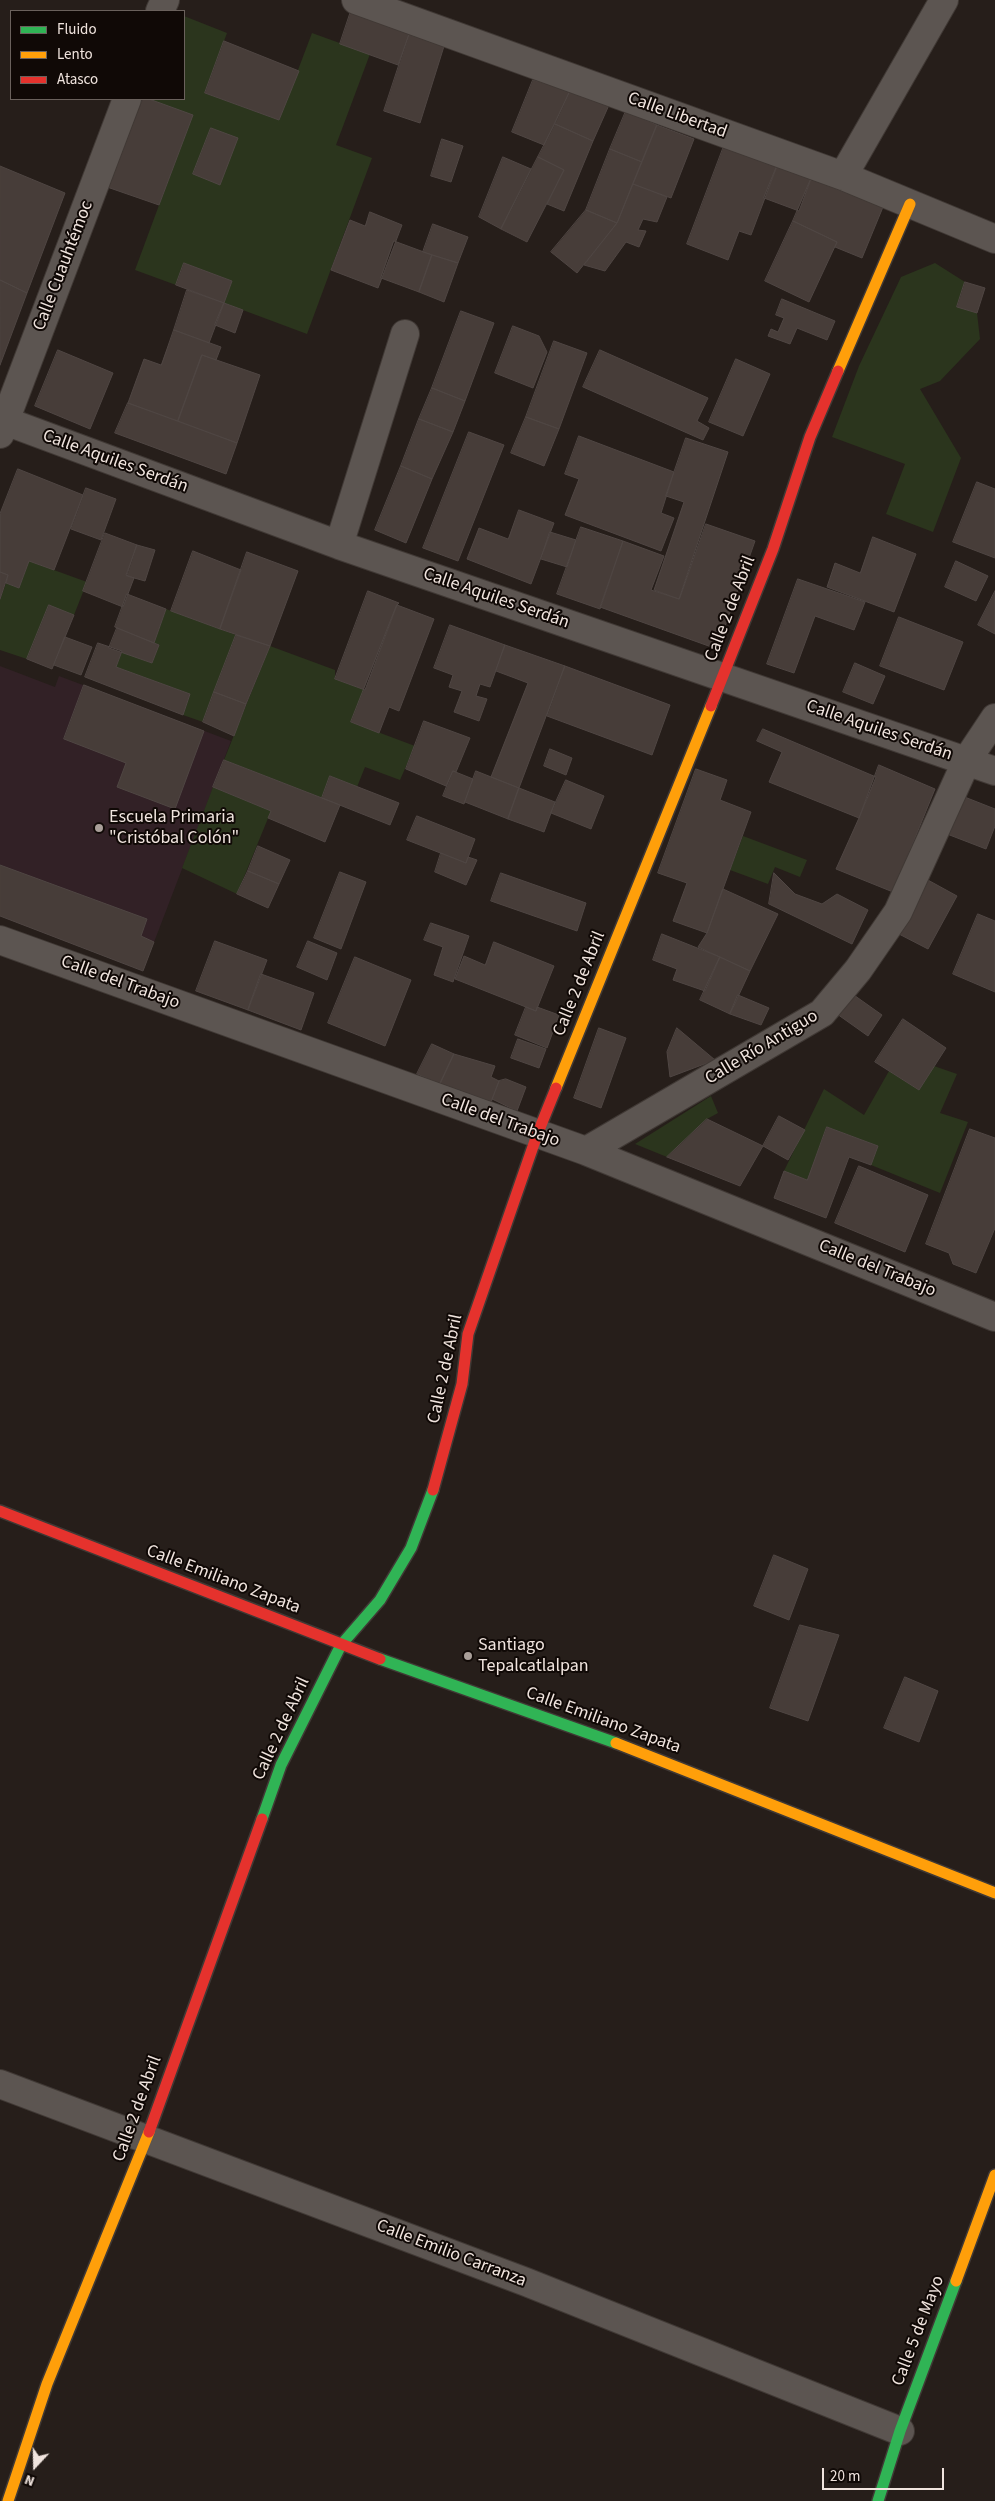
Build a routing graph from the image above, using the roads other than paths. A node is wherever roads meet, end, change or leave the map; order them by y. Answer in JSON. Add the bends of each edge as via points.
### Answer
{"nodes":[{"id":1,"x":356,"y":0,"type":"edge"},
{"id":2,"x":944,"y":0,"type":"edge"},
{"id":3,"x":127,"y":100,"type":"edge"},
{"id":4,"x":843,"y":176,"type":"junction"},
{"id":5,"x":910,"y":204,"type":"junction"},
{"id":6,"x":995,"y":238,"type":"edge"},
{"id":7,"x":405,"y":334,"type":"dead end"},
{"id":8,"x":2,"y":424,"type":"edge"},
{"id":9,"x":339,"y":545,"type":"junction"},
{"id":10,"x":723,"y":678,"type":"junction"},
{"id":11,"x":995,"y":718,"type":"edge"},
{"id":12,"x":967,"y":760,"type":"junction"},
{"id":13,"x":995,"y":771,"type":"edge"},
{"id":14,"x":0,"y":940,"type":"edge"},
{"id":15,"x":537,"y":1135,"type":"junction"},
{"id":16,"x":586,"y":1151,"type":"junction"},
{"id":17,"x":995,"y":1318,"type":"edge"},
{"id":18,"x":0,"y":1511,"type":"edge"},
{"id":19,"x":342,"y":1645,"type":"junction"},
{"id":20,"x":995,"y":1893,"type":"edge"},
{"id":21,"x":0,"y":2084,"type":"edge"},
{"id":22,"x":146,"y":2139,"type":"junction"},
{"id":23,"x":995,"y":2175,"type":"edge"},
{"id":24,"x":900,"y":2431,"type":"junction"},
{"id":25,"x":8,"y":2501,"type":"edge"},
{"id":26,"x":878,"y":2501,"type":"edge"}],
"edges":[{"from":1,"to":4,"type":"street","name":"Calle Libertad"},
{"from":2,"to":4,"type":"street"},
{"from":3,"to":8,"type":"street","name":"Calle Cuauhtémoc"},
{"from":4,"to":5,"type":"street","name":"Calle Libertad"},
{"from":5,"to":6,"type":"street","name":"Calle Libertad"},
{"from":5,"to":10,"type":"street","name":"Calle 2 de Abril","via":[[810,438],[773,549]]},
{"from":7,"to":9,"type":"street"},
{"from":8,"to":9,"type":"street","name":"Calle Aquiles Serdán"},
{"from":9,"to":10,"type":"street","name":"Calle Aquiles Serdán"},
{"from":10,"to":12,"type":"street","name":"Calle Aquiles Serdán"},
{"from":10,"to":15,"type":"street","name":"Calle 2 de Abril"},
{"from":11,"to":12,"type":"street","name":"Calle Río Antiguo"},
{"from":12,"to":13,"type":"street","name":"Calle Aquiles Serdán"},
{"from":12,"to":16,"type":"street","name":"Calle Río Antiguo","via":[[898,912],[858,970],[822,1013]]},
{"from":14,"to":15,"type":"street","name":"Calle del Trabajo"},
{"from":15,"to":16,"type":"street","name":"Calle del Trabajo"},
{"from":15,"to":19,"type":"street","name":"Calle 2 de Abril","via":[[468,1334],[462,1384],[439,1475],[411,1548],[380,1600]]},
{"from":16,"to":17,"type":"street","name":"Calle del Trabajo"},
{"from":18,"to":19,"type":"street","name":"Calle Emiliano Zapata"},
{"from":19,"to":20,"type":"street","name":"Calle Emiliano Zapata","via":[[609,1740]]},
{"from":19,"to":22,"type":"street","name":"Calle 2 de Abril","via":[[281,1765]]},
{"from":21,"to":22,"type":"street","name":"Calle Emilio Carranza"},
{"from":22,"to":24,"type":"street","name":"Calle Emilio Carranza","via":[[526,2282]]},
{"from":22,"to":25,"type":"street","name":"Calle 2 de Abril","via":[[47,2384]]},
{"from":23,"to":24,"type":"street","name":"Calle 5 de Mayo"},
{"from":24,"to":26,"type":"street","name":"Calle 5 de Mayo"}]}
